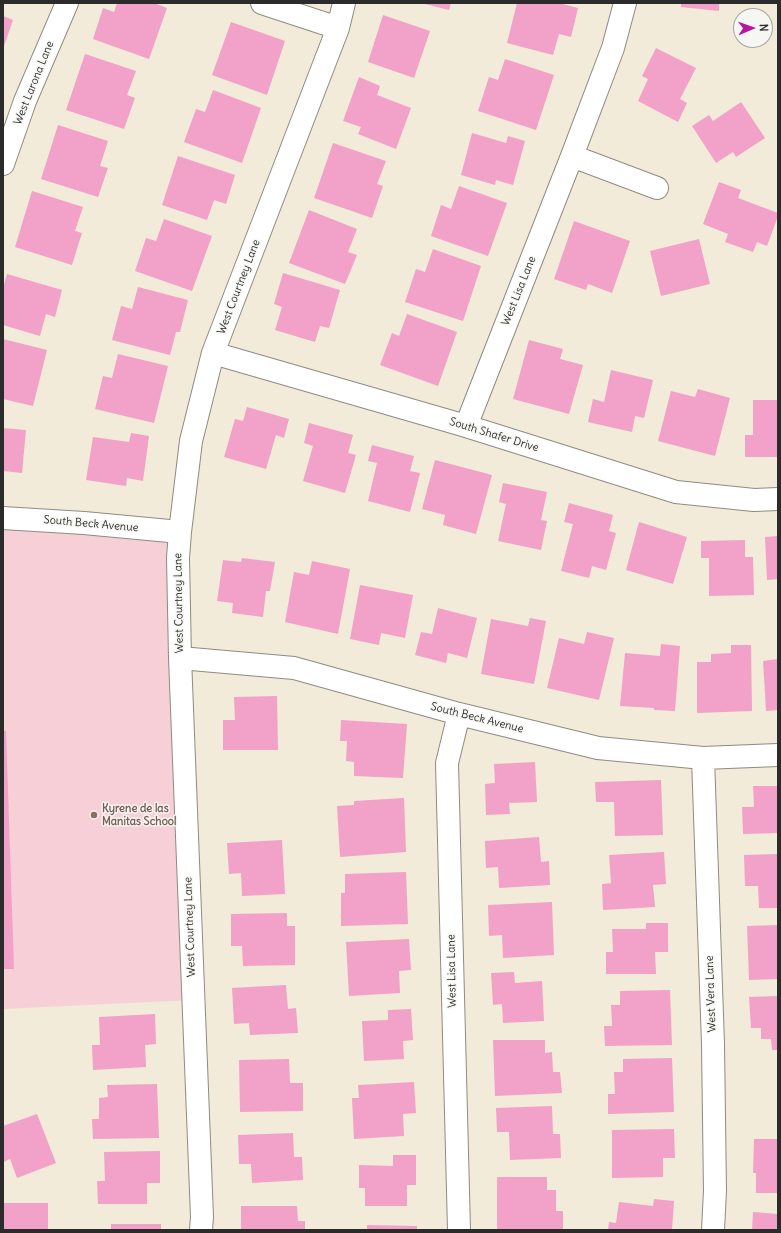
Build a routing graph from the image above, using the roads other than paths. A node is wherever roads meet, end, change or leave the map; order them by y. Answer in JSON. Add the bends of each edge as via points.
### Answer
{"nodes":[{"id":1,"x":67,"y":3,"type":"edge"},
{"id":2,"x":262,"y":3,"type":"edge"},
{"id":3,"x":344,"y":3,"type":"edge"},
{"id":4,"x":625,"y":3,"type":"edge"},
{"id":5,"x":338,"y":28,"type":"junction"},
{"id":6,"x":572,"y":156,"type":"junction"},
{"id":7,"x":3,"y":164,"type":"edge"},
{"id":8,"x":657,"y":188,"type":"dead end"},
{"id":9,"x":213,"y":353,"type":"junction"},
{"id":10,"x":466,"y":426,"type":"junction"},
{"id":11,"x":778,"y":498,"type":"edge"},
{"id":12,"x":3,"y":518,"type":"edge"},
{"id":13,"x":180,"y":532,"type":"junction"},
{"id":14,"x":180,"y":658,"type":"junction"},
{"id":15,"x":459,"y":714,"type":"junction"},
{"id":16,"x":778,"y":755,"type":"edge"},
{"id":17,"x":703,"y":758,"type":"junction"},
{"id":18,"x":201,"y":1230,"type":"edge"},
{"id":19,"x":459,"y":1230,"type":"edge"},
{"id":20,"x":713,"y":1230,"type":"edge"}],
"edges":[{"from":1,"to":7,"type":"street","name":"West Larona Lane","via":[[25,101]]},
{"from":2,"to":5,"type":"street"},
{"from":3,"to":5,"type":"street","name":"West Courtney Lane"},
{"from":4,"to":6,"type":"street","name":"West Lisa Lane","via":[[613,48]]},
{"from":5,"to":9,"type":"street","name":"West Courtney Lane"},
{"from":6,"to":8,"type":"street"},
{"from":6,"to":10,"type":"street","name":"West Lisa Lane"},
{"from":9,"to":10,"type":"street","name":"South Shafer Drive"},
{"from":9,"to":13,"type":"street","name":"West Courtney Lane","via":[[191,440]]},
{"from":10,"to":11,"type":"street","name":"South Shafer Drive","via":[[676,492],[754,500]]},
{"from":12,"to":13,"type":"street","name":"South Beck Avenue"},
{"from":13,"to":14,"type":"street","name":"West Courtney Lane"},
{"from":14,"to":15,"type":"street","name":"South Beck Avenue","via":[[294,668]]},
{"from":14,"to":18,"type":"street","name":"West Courtney Lane"},
{"from":15,"to":17,"type":"street","name":"South Beck Avenue","via":[[598,748]]},
{"from":15,"to":19,"type":"street","name":"West Lisa Lane","via":[[447,763]]},
{"from":16,"to":17,"type":"street","name":"South Beck Avenue"},
{"from":17,"to":20,"type":"street","name":"West Vera Lane","via":[[713,1044]]}]}
